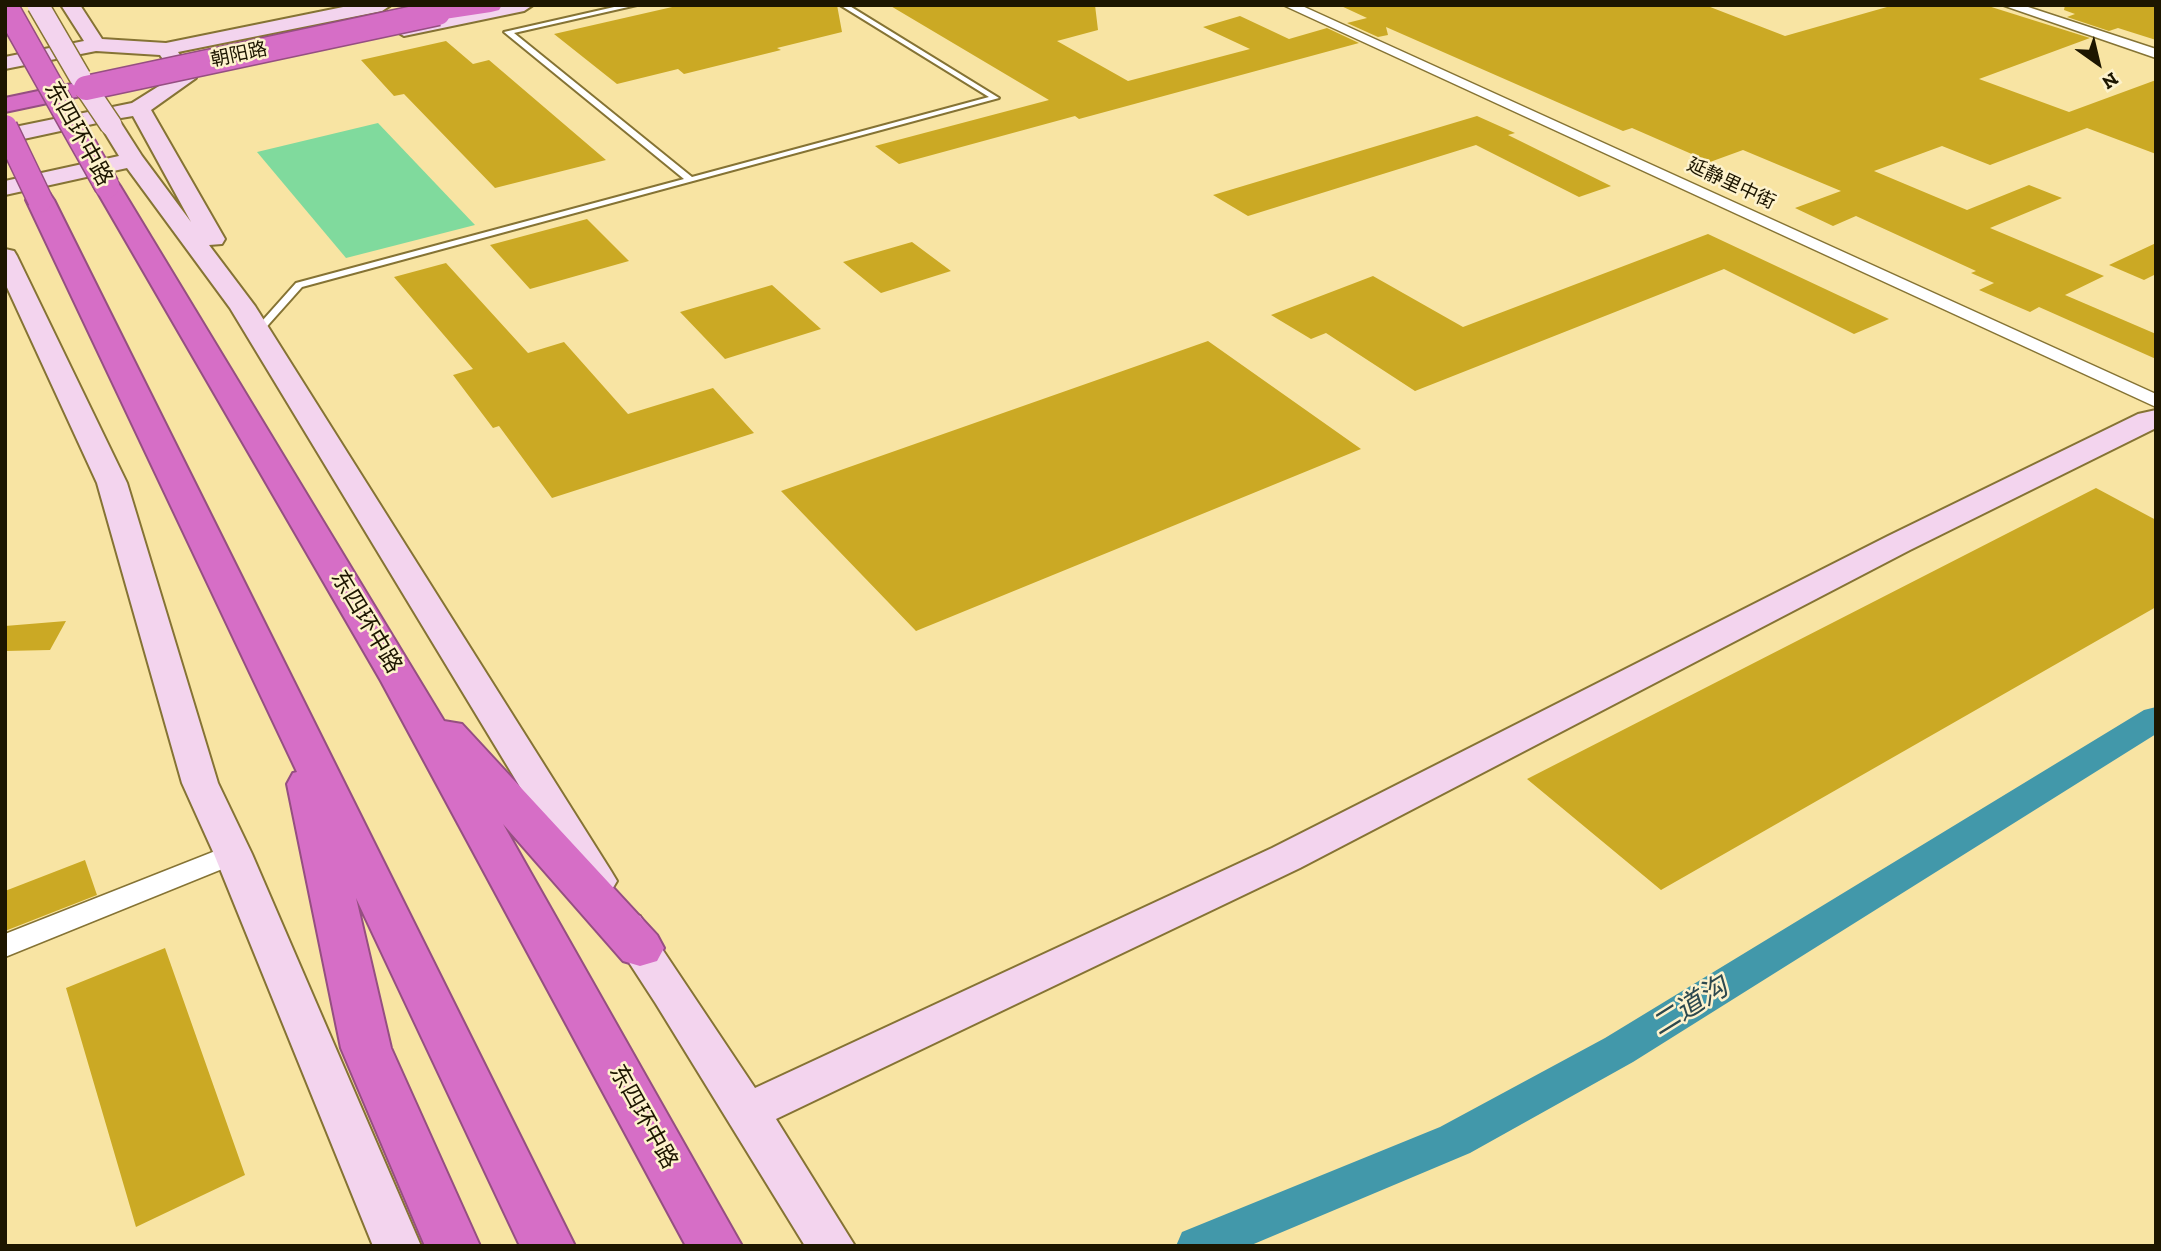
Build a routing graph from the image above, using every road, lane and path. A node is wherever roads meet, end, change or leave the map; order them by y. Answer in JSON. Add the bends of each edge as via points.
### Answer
{"nodes":[{"id":1,"x":5,"y":5,"type":"edge"},
{"id":2,"x":38,"y":5,"type":"edge"},
{"id":3,"x":70,"y":5,"type":"edge"},
{"id":4,"x":382,"y":5,"type":"edge"},
{"id":5,"x":473,"y":5,"type":"edge"},
{"id":6,"x":491,"y":5,"type":"edge"},
{"id":7,"x":524,"y":5,"type":"edge"},
{"id":8,"x":634,"y":5,"type":"edge"},
{"id":9,"x":843,"y":5,"type":"edge"},
{"id":10,"x":1289,"y":5,"type":"edge"},
{"id":11,"x":2008,"y":5,"type":"edge"},
{"id":12,"x":432,"y":9,"type":"edge"},
{"id":13,"x":96,"y":45,"type":"junction"},
{"id":14,"x":166,"y":49,"type":"junction"},
{"id":15,"x":2156,"y":54,"type":"edge"},
{"id":16,"x":5,"y":63,"type":"edge"},
{"id":17,"x":186,"y":78,"type":"junction"},
{"id":18,"x":83,"y":82,"type":"junction"},
{"id":19,"x":5,"y":93,"type":"edge"},
{"id":20,"x":5,"y":105,"type":"edge"},
{"id":21,"x":139,"y":108,"type":"junction"},
{"id":22,"x":5,"y":127,"type":"edge"},
{"id":23,"x":5,"y":136,"type":"edge"},
{"id":24,"x":132,"y":159,"type":"junction"},
{"id":25,"x":691,"y":180,"type":"junction"},
{"id":26,"x":22,"y":194,"type":"edge"},
{"id":27,"x":5,"y":256,"type":"edge"},
{"id":28,"x":5,"y":311,"type":"edge"},
{"id":29,"x":250,"y":318,"type":"junction"},
{"id":30,"x":2156,"y":401,"type":"edge"},
{"id":31,"x":76,"y":406,"type":"junction"},
{"id":32,"x":2156,"y":419,"type":"edge"},
{"id":33,"x":401,"y":681,"type":"junction"},
{"id":34,"x":295,"y":724,"type":"junction"},
{"id":35,"x":233,"y":854,"type":"junction"},
{"id":36,"x":5,"y":946,"type":"edge"},
{"id":37,"x":640,"y":948,"type":"junction"},
{"id":38,"x":748,"y":1112,"type":"junction"},
{"id":39,"x":830,"y":1242,"type":"edge"},
{"id":40,"x":397,"y":1246,"type":"edge"},
{"id":41,"x":453,"y":1246,"type":"edge"},
{"id":42,"x":548,"y":1246,"type":"edge"},
{"id":43,"x":715,"y":1246,"type":"edge"}],
"edges":[{"from":1,"to":33,"type":"highway","name":"东四环中路","bridge":true},
{"from":2,"to":18,"type":"street","name":"东四环中路","bridge":true},
{"from":3,"to":13,"type":"street"},
{"from":4,"to":14,"type":"street","name":"朝阳路"},
{"from":5,"to":12,"type":"highway","name":"朝阳路"},
{"from":6,"to":12,"type":"highway"},
{"from":7,"to":17,"type":"street","name":"朝阳路"},
{"from":8,"to":25,"type":"lane","via":[[508,32]]},
{"from":9,"to":25,"type":"lane","via":[[995,98]]},
{"from":10,"to":30,"type":"street","name":"延静里中街"},
{"from":11,"to":15,"type":"street"},
{"from":12,"to":18,"type":"highway","name":"朝阳路","bridge":true},
{"from":13,"to":14,"type":"street","name":"朝阳路"},
{"from":13,"to":16,"type":"street","name":"朝阳路"},
{"from":14,"to":17,"type":"street"},
{"from":17,"to":21,"type":"street"},
{"from":18,"to":19,"type":"highway","name":"朝阳路"},
{"from":18,"to":20,"type":"highway","name":"朝阳路"},
{"from":18,"to":24,"type":"street","name":"东四环中路","bridge":true},
{"from":21,"to":23,"type":"street"},
{"from":21,"to":29,"type":"street","name":"东四环中路","via":[[223,257]]},
{"from":22,"to":26,"type":"highway","bridge":true},
{"from":24,"to":26,"type":"street"},
{"from":24,"to":29,"type":"street","name":"东四环中路"},
{"from":25,"to":29,"type":"lane","via":[[299,285]]},
{"from":26,"to":34,"type":"highway"},
{"from":27,"to":31,"type":"street"},
{"from":28,"to":31,"type":"street"},
{"from":29,"to":37,"type":"street","name":"东四环中路"},
{"from":31,"to":35,"type":"street","via":[[112,483],[200,783]]},
{"from":32,"to":38,"type":"street","via":[[1899,543],[1286,858]]},
{"from":33,"to":37,"type":"highway"},
{"from":33,"to":43,"type":"highway","name":"东四环中路"},
{"from":34,"to":41,"type":"highway","via":[[366,1048]]},
{"from":34,"to":42,"type":"highway"},
{"from":35,"to":36,"type":"street"},
{"from":35,"to":40,"type":"street"},
{"from":37,"to":38,"type":"street","name":"东四环中路"},
{"from":38,"to":39,"type":"street","name":"东四环中路"}]}
